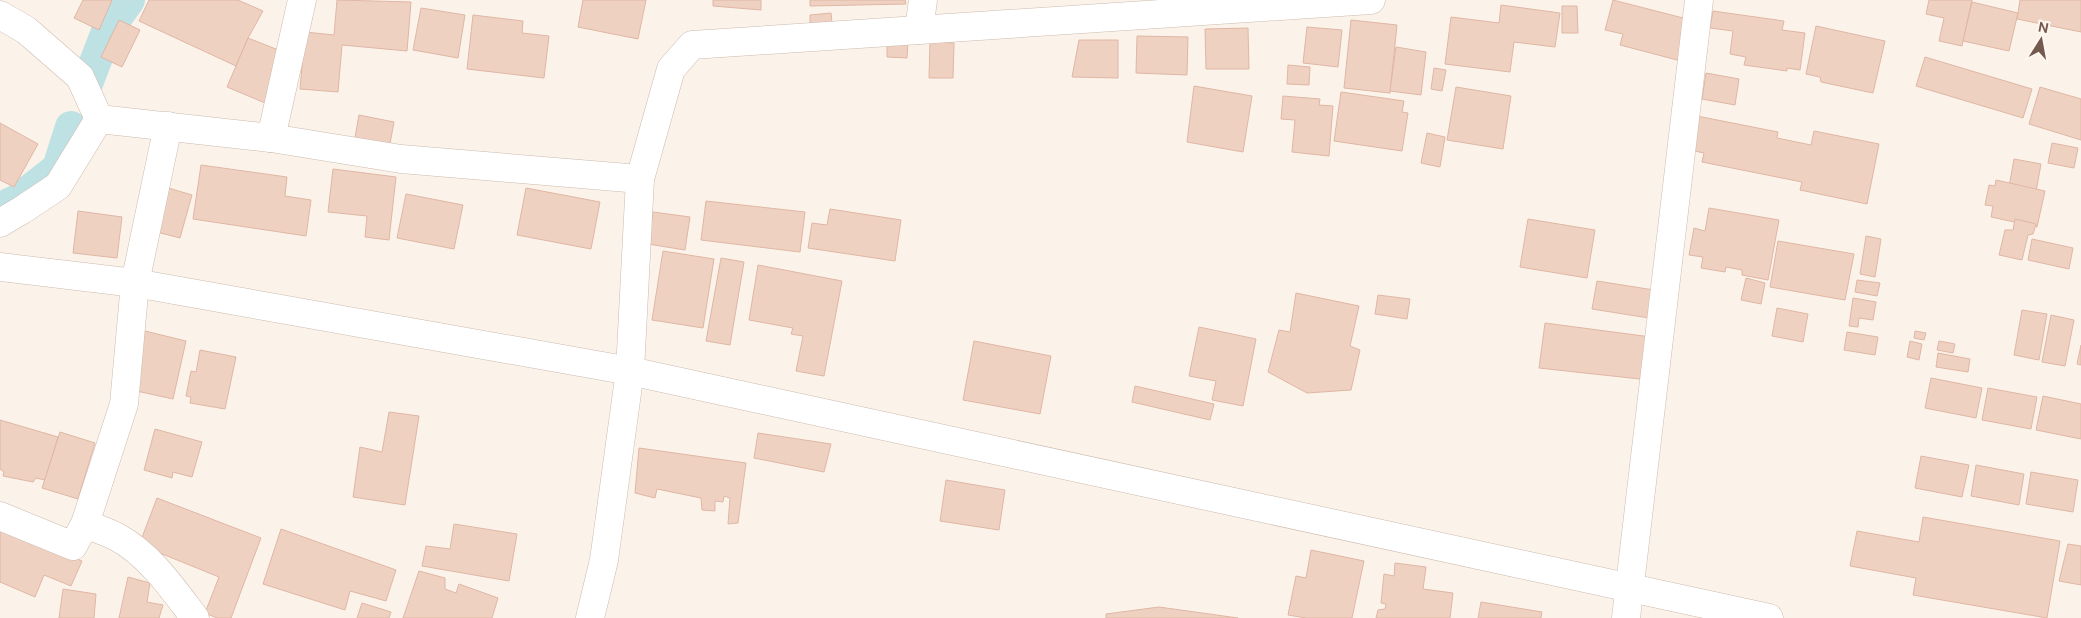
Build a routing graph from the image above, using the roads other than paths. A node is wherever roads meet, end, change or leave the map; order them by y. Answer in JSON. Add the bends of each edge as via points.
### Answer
{"nodes":[{"id":1,"x":302,"y":0,"type":"edge"},
{"id":2,"x":923,"y":0,"type":"edge"},
{"id":3,"x":1371,"y":0,"type":"edge"},
{"id":4,"x":1699,"y":0,"type":"edge"},
{"id":5,"x":0,"y":15,"type":"edge"},
{"id":6,"x":920,"y":30,"type":"junction"},
{"id":7,"x":99,"y":119,"type":"junction"},
{"id":8,"x":168,"y":126,"type":"junction"},
{"id":9,"x":270,"y":138,"type":"junction"},
{"id":10,"x":640,"y":179,"type":"junction"},
{"id":11,"x":0,"y":223,"type":"edge"},
{"id":12,"x":0,"y":267,"type":"edge"},
{"id":13,"x":135,"y":283,"type":"junction"},
{"id":14,"x":630,"y":371,"type":"junction"},
{"id":15,"x":0,"y":516,"type":"edge"},
{"id":16,"x":85,"y":524,"type":"junction"},
{"id":17,"x":1628,"y":589,"type":"junction"},
{"id":18,"x":195,"y":618,"type":"edge"},
{"id":19,"x":590,"y":618,"type":"edge"},
{"id":20,"x":1626,"y":618,"type":"edge"},
{"id":21,"x":1769,"y":618,"type":"edge"}],
"edges":[{"from":1,"to":9,"type":"street"},
{"from":2,"to":6,"type":"street"},
{"from":3,"to":6,"type":"street"},
{"from":4,"to":17,"type":"street"},
{"from":5,"to":7,"type":"street","via":[[26,30],[80,77]]},
{"from":6,"to":10,"type":"street","via":[[692,45],[671,69]]},
{"from":7,"to":8,"type":"street"},
{"from":7,"to":11,"type":"street","via":[[58,186]]},
{"from":8,"to":9,"type":"street"},
{"from":8,"to":13,"type":"street"},
{"from":9,"to":10,"type":"street","via":[[401,159]]},
{"from":10,"to":14,"type":"street"},
{"from":12,"to":13,"type":"street"},
{"from":13,"to":14,"type":"street"},
{"from":13,"to":16,"type":"street","via":[[124,404]]},
{"from":14,"to":17,"type":"street"},
{"from":14,"to":19,"type":"street","via":[[604,560]]},
{"from":15,"to":16,"type":"street","via":[[73,546]]},
{"from":16,"to":18,"type":"street","via":[[118,538],[138,553],[159,571]]},
{"from":17,"to":20,"type":"street"},
{"from":17,"to":21,"type":"street"}]}
